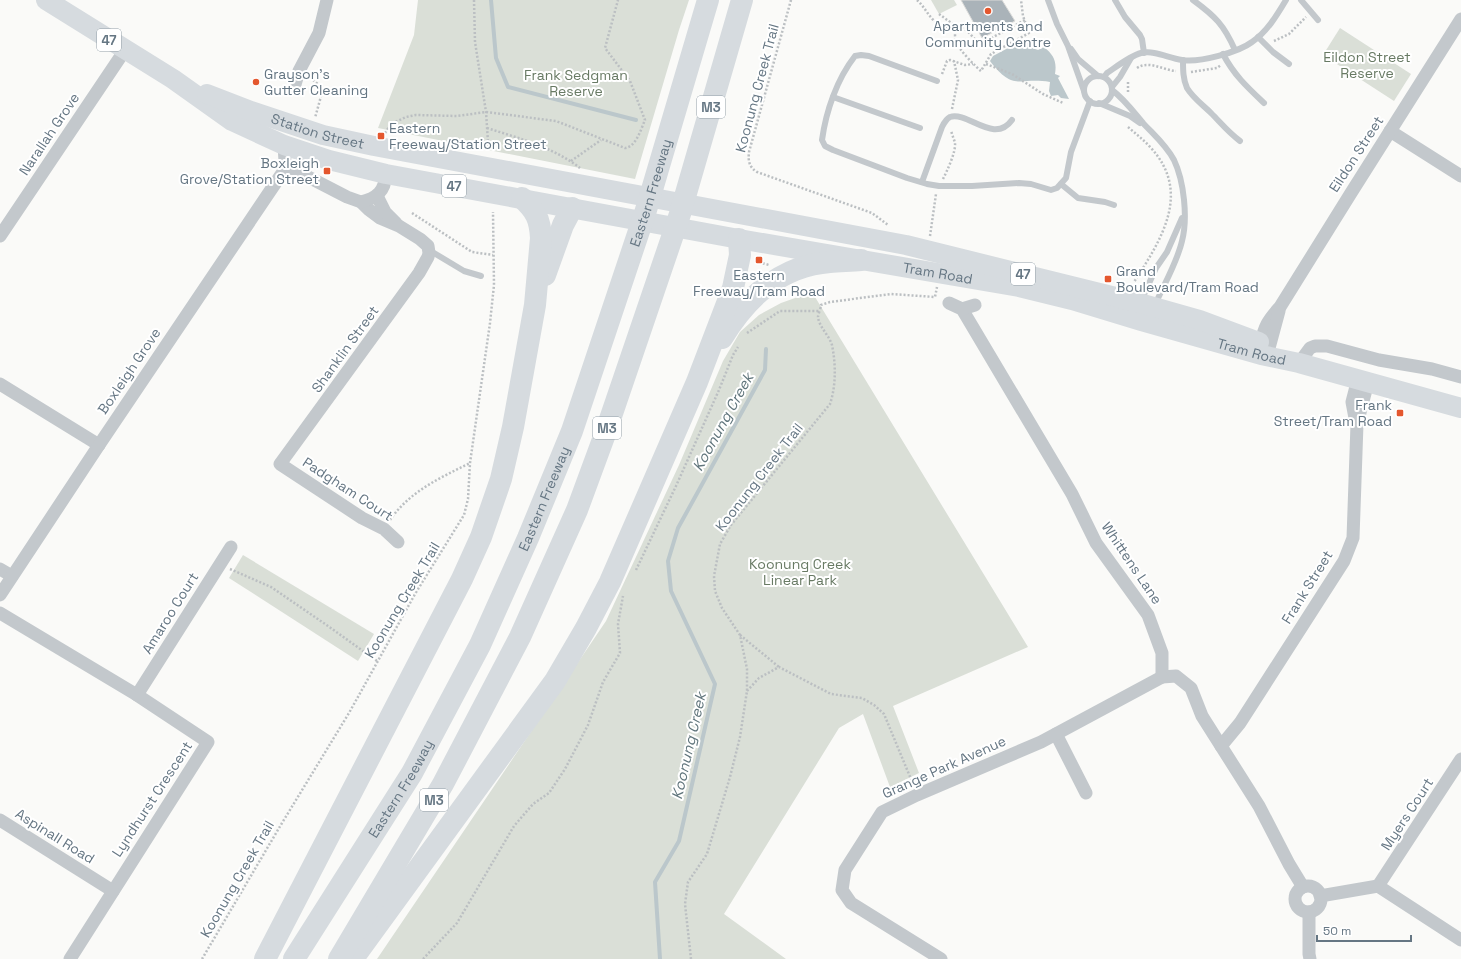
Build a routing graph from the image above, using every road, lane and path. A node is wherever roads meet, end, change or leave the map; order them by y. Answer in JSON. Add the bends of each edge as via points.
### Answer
{"nodes":[{"id":1,"x":46,"y":0,"type":"edge"},
{"id":2,"x":327,"y":0,"type":"edge"},
{"id":3,"x":474,"y":0,"type":"edge"},
{"id":4,"x":618,"y":0,"type":"edge"},
{"id":5,"x":708,"y":0,"type":"edge"},
{"id":6,"x":742,"y":0,"type":"edge"},
{"id":7,"x":791,"y":0,"type":"edge"},
{"id":8,"x":917,"y":0,"type":"edge"},
{"id":9,"x":1021,"y":0,"type":"edge"},
{"id":10,"x":1048,"y":0,"type":"edge"},
{"id":11,"x":1115,"y":0,"type":"edge"},
{"id":12,"x":1193,"y":0,"type":"edge"},
{"id":13,"x":1286,"y":0,"type":"edge"},
{"id":14,"x":1301,"y":0,"type":"edge"},
{"id":15,"x":939,"y":14,"type":"dead end"},
{"id":16,"x":1461,"y":19,"type":"edge"},
{"id":17,"x":1024,"y":20,"type":"junction"},
{"id":18,"x":1318,"y":20,"type":"dead end"},
{"id":19,"x":955,"y":28,"type":"junction"},
{"id":20,"x":1258,"y":37,"type":"junction"},
{"id":21,"x":1068,"y":46,"type":"junction"},
{"id":22,"x":125,"y":50,"type":"junction"},
{"id":23,"x":1235,"y":50,"type":"junction"},
{"id":24,"x":1144,"y":53,"type":"junction"},
{"id":25,"x":1223,"y":54,"type":"junction"},
{"id":26,"x":1131,"y":58,"type":"junction"},
{"id":27,"x":1183,"y":60,"type":"junction"},
{"id":28,"x":954,"y":61,"type":"junction"},
{"id":29,"x":974,"y":64,"type":"junction"},
{"id":30,"x":1289,"y":64,"type":"dead end"},
{"id":31,"x":985,"y":66,"type":"junction"},
{"id":32,"x":301,"y":67,"type":"junction"},
{"id":33,"x":1101,"y":76,"type":"junction"},
{"id":34,"x":173,"y":79,"type":"junction"},
{"id":35,"x":937,"y":81,"type":"joint"},
{"id":36,"x":294,"y":88,"type":"dead end"},
{"id":37,"x":1112,"y":88,"type":"junction"},
{"id":38,"x":1084,"y":91,"type":"junction"},
{"id":39,"x":833,"y":97,"type":"junction"},
{"id":40,"x":1090,"y":101,"type":"junction"},
{"id":41,"x":1063,"y":103,"type":"dead end"},
{"id":42,"x":1264,"y":103,"type":"dead end"},
{"id":43,"x":1099,"y":104,"type":"junction"},
{"id":44,"x":486,"y":112,"type":"junction"},
{"id":45,"x":952,"y":117,"type":"junction"},
{"id":46,"x":1012,"y":120,"type":"dead end"},
{"id":47,"x":1123,"y":124,"type":"dead end"},
{"id":48,"x":1147,"y":127,"type":"junction"},
{"id":49,"x":314,"y":128,"type":"junction"},
{"id":50,"x":487,"y":128,"type":"junction"},
{"id":51,"x":920,"y":128,"type":"dead end"},
{"id":52,"x":1390,"y":131,"type":"junction"},
{"id":53,"x":384,"y":135,"type":"dead end"},
{"id":54,"x":601,"y":140,"type":"junction"},
{"id":55,"x":1240,"y":141,"type":"dead end"},
{"id":56,"x":488,"y":142,"type":"dead end"},
{"id":57,"x":284,"y":145,"type":"junction"},
{"id":58,"x":571,"y":161,"type":"junction"},
{"id":59,"x":287,"y":166,"type":"junction"},
{"id":60,"x":585,"y":172,"type":"dead end"},
{"id":61,"x":386,"y":174,"type":"junction"},
{"id":62,"x":1461,"y":176,"type":"edge"},
{"id":63,"x":922,"y":182,"type":"junction"},
{"id":64,"x":1061,"y":184,"type":"junction"},
{"id":65,"x":939,"y":186,"type":"junction"},
{"id":66,"x":610,"y":190,"type":"junction"},
{"id":67,"x":377,"y":196,"type":"junction"},
{"id":68,"x":522,"y":198,"type":"junction"},
{"id":69,"x":361,"y":202,"type":"junction"},
{"id":70,"x":1114,"y":205,"type":"dead end"},
{"id":71,"x":572,"y":208,"type":"junction"},
{"id":72,"x":723,"y":211,"type":"junction"},
{"id":73,"x":493,"y":212,"type":"dead end"},
{"id":74,"x":412,"y":213,"type":"dead end"},
{"id":75,"x":1184,"y":213,"type":"junction"},
{"id":76,"x":399,"y":226,"type":"junction"},
{"id":77,"x":889,"y":226,"type":"dead end"},
{"id":78,"x":930,"y":229,"type":"dead end"},
{"id":79,"x":0,"y":236,"type":"edge"},
{"id":80,"x":740,"y":239,"type":"junction"},
{"id":81,"x":429,"y":250,"type":"junction"},
{"id":82,"x":493,"y":255,"type":"junction"},
{"id":83,"x":751,"y":260,"type":"dead end"},
{"id":84,"x":861,"y":260,"type":"junction"},
{"id":85,"x":773,"y":267,"type":"dead end"},
{"id":86,"x":939,"y":274,"type":"junction"},
{"id":87,"x":481,"y":276,"type":"dead end"},
{"id":88,"x":1134,"y":282,"type":"dead end"},
{"id":89,"x":949,"y":303,"type":"dead end"},
{"id":90,"x":535,"y":305,"type":"junction"},
{"id":91,"x":975,"y":305,"type":"dead end"},
{"id":92,"x":962,"y":310,"type":"junction"},
{"id":93,"x":1145,"y":310,"type":"junction"},
{"id":94,"x":820,"y":311,"type":"junction"},
{"id":95,"x":744,"y":338,"type":"dead end"},
{"id":96,"x":740,"y":344,"type":"dead end"},
{"id":97,"x":1264,"y":349,"type":"junction"},
{"id":98,"x":1299,"y":362,"type":"junction"},
{"id":99,"x":1461,"y":377,"type":"edge"},
{"id":100,"x":1363,"y":381,"type":"junction"},
{"id":101,"x":698,"y":382,"type":"junction"},
{"id":102,"x":0,"y":384,"type":"edge"},
{"id":103,"x":1461,"y":408,"type":"edge"},
{"id":104,"x":99,"y":445,"type":"junction"},
{"id":105,"x":470,"y":463,"type":"junction"},
{"id":106,"x":280,"y":464,"type":"joint"},
{"id":107,"x":384,"y":529,"type":"junction"},
{"id":108,"x":398,"y":542,"type":"dead end"},
{"id":109,"x":231,"y":547,"type":"dead end"},
{"id":110,"x":220,"y":564,"type":"junction"},
{"id":111,"x":0,"y":569,"type":"edge"},
{"id":112,"x":635,"y":570,"type":"dead end"},
{"id":113,"x":12,"y":576,"type":"junction"},
{"id":114,"x":626,"y":590,"type":"dead end"},
{"id":115,"x":0,"y":595,"type":"edge"},
{"id":116,"x":0,"y":613,"type":"edge"},
{"id":117,"x":740,"y":635,"type":"junction"},
{"id":118,"x":377,"y":661,"type":"junction"},
{"id":119,"x":779,"y":667,"type":"junction"},
{"id":120,"x":1162,"y":677,"type":"junction"},
{"id":121,"x":747,"y":691,"type":"junction"},
{"id":122,"x":137,"y":695,"type":"junction"},
{"id":123,"x":1056,"y":734,"type":"junction"},
{"id":124,"x":1221,"y":746,"type":"junction"},
{"id":125,"x":1461,"y":759,"type":"edge"},
{"id":126,"x":1086,"y":793,"type":"dead end"},
{"id":127,"x":917,"y":795,"type":"junction"},
{"id":128,"x":0,"y":820,"type":"edge"},
{"id":129,"x":1378,"y":886,"type":"junction"},
{"id":130,"x":1303,"y":887,"type":"junction"},
{"id":131,"x":112,"y":891,"type":"junction"},
{"id":132,"x":1320,"y":896,"type":"junction"},
{"id":133,"x":1309,"y":912,"type":"junction"},
{"id":134,"x":1461,"y":940,"type":"edge"},
{"id":135,"x":70,"y":959,"type":"edge"},
{"id":136,"x":202,"y":959,"type":"edge"},
{"id":137,"x":265,"y":959,"type":"edge"},
{"id":138,"x":294,"y":959,"type":"edge"},
{"id":139,"x":339,"y":959,"type":"edge"},
{"id":140,"x":353,"y":959,"type":"edge"},
{"id":141,"x":423,"y":959,"type":"edge"},
{"id":142,"x":691,"y":959,"type":"edge"},
{"id":143,"x":941,"y":959,"type":"edge"},
{"id":144,"x":1310,"y":959,"type":"edge"}],
"edges":[{"from":1,"to":22,"type":"main road","name":"Station Street","number":"47"},
{"from":2,"to":32,"type":"street","via":[[319,33]]},
{"from":3,"to":44,"type":"path","via":[[475,42]]},
{"from":4,"to":54,"type":"path","via":[[605,48],[630,81],[645,120],[629,148]]},
{"from":5,"to":138,"type":"highway","name":"Eastern Freeway","number":"M3","via":[[644,217],[572,431],[528,538],[480,645],[412,773]]},
{"from":6,"to":139,"type":"highway","number":"M3","via":[[680,214],[577,510],[520,637],[443,784]]},
{"from":7,"to":77,"type":"path","name":"Koonung Creek Trail","via":[[748,161],[757,172],[872,213]]},
{"from":8,"to":19,"type":"path","via":[[933,21],[945,27]]},
{"from":9,"to":17,"type":"path"},
{"from":10,"to":21,"type":"lane"},
{"from":11,"to":24,"type":"lane","via":[[1140,35]]},
{"from":12,"to":23,"type":"lane","via":[[1218,21],[1227,32]]},
{"from":13,"to":20,"type":"lane"},
{"from":14,"to":18,"type":"lane"},
{"from":15,"to":19,"type":"path"},
{"from":16,"to":52,"type":"street","name":"Eildon Street"},
{"from":17,"to":19,"type":"path","via":[[984,42],[977,41],[966,30]]},
{"from":17,"to":31,"type":"path","via":[[1029,33],[991,54]]},
{"from":19,"to":29,"type":"path","via":[[955,41],[958,47]]},
{"from":20,"to":23,"type":"lane","via":[[1251,44]]},
{"from":20,"to":30,"type":"lane"},
{"from":21,"to":33,"type":"lane","via":[[1078,59]]},
{"from":21,"to":38,"type":"lane"},
{"from":22,"to":34,"type":"main road","name":"Station Street","number":"47"},
{"from":22,"to":79,"type":"street","name":"Narallah Grove"},
{"from":23,"to":25,"type":"lane"},
{"from":24,"to":26,"type":"lane"},
{"from":24,"to":27,"type":"lane"},
{"from":25,"to":27,"type":"lane","via":[[1210,59]]},
{"from":25,"to":42,"type":"lane","via":[[1237,77]]},
{"from":26,"to":33,"type":"lane"},
{"from":26,"to":37,"type":"lane"},
{"from":27,"to":55,"type":"lane","via":[[1187,88],[1225,129]]},
{"from":28,"to":29,"type":"path","via":[[965,65]]},
{"from":28,"to":35,"type":"path","via":[[948,61]]},
{"from":28,"to":45,"type":"path","via":[[958,80]]},
{"from":29,"to":31,"type":"path","via":[[979,70]]},
{"from":31,"to":41,"type":"path","via":[[1012,74],[1043,94]]},
{"from":32,"to":36,"type":"street"},
{"from":32,"to":49,"type":"path","via":[[323,89]]},
{"from":33,"to":37,"type":"lane","via":[[1108,80]]},
{"from":33,"to":38,"type":"lane","via":[[1088,80]]},
{"from":34,"to":49,"type":"main road","name":"Station Street","number":"47","via":[[245,109]]},
{"from":34,"to":57,"type":"main road","name":"Station Street","number":"47","via":[[232,121]]},
{"from":35,"to":39,"type":"lane","via":[[869,56],[855,56],[839,80]]},
{"from":37,"to":43,"type":"lane","via":[[1108,99]]},
{"from":37,"to":48,"type":"lane"},
{"from":38,"to":40,"type":"lane"},
{"from":39,"to":51,"type":"lane"},
{"from":39,"to":63,"type":"lane","via":[[823,132],[822,140],[826,146]]},
{"from":40,"to":43,"type":"lane"},
{"from":40,"to":64,"type":"lane","via":[[1071,152],[1066,178]]},
{"from":43,"to":48,"type":"lane","via":[[1130,116]]},
{"from":44,"to":50,"type":"path"},
{"from":44,"to":53,"type":"path","via":[[457,116],[406,117],[391,124]]},
{"from":44,"to":54,"type":"path","via":[[556,121]]},
{"from":45,"to":46,"type":"lane","via":[[991,129],[1005,127]]},
{"from":45,"to":63,"type":"lane","via":[[942,127]]},
{"from":45,"to":65,"type":"path","via":[[954,150]]},
{"from":47,"to":88,"type":"path","via":[[1160,159],[1172,192],[1171,206],[1162,234]]},
{"from":48,"to":75,"type":"lane","via":[[1174,161],[1182,183]]},
{"from":49,"to":57,"type":"main road","via":[[289,139]]},
{"from":49,"to":61,"type":"main road","via":[[351,151],[380,163]]},
{"from":49,"to":66,"type":"main road","name":"Station Street","number":"47","via":[[374,146]]},
{"from":50,"to":56,"type":"path"},
{"from":50,"to":58,"type":"path","via":[[529,142]]},
{"from":52,"to":62,"type":"street"},
{"from":52,"to":97,"type":"street","name":"Eildon Street","via":[[1280,308],[1265,325]]},
{"from":54,"to":58,"type":"path"},
{"from":57,"to":59,"type":"street","name":"Station Street"},
{"from":57,"to":61,"type":"main road","name":"Station Street","number":"47","via":[[329,160]]},
{"from":58,"to":60,"type":"path"},
{"from":59,"to":69,"type":"street"},
{"from":59,"to":104,"type":"street","name":"Boxleigh Grove"},
{"from":61,"to":67,"type":"street","via":[[386,182]]},
{"from":61,"to":68,"type":"main road","name":"Station Street","number":"47"},
{"from":63,"to":65,"type":"lane"},
{"from":64,"to":65,"type":"lane","via":[[1051,190],[1031,184]]},
{"from":64,"to":70,"type":"lane","via":[[1078,198]]},
{"from":65,"to":78,"type":"path"},
{"from":66,"to":71,"type":"main road","via":[[591,193],[580,199]]},
{"from":66,"to":72,"type":"main road","name":"Tram Road","number":"47"},
{"from":67,"to":69,"type":"street"},
{"from":67,"to":76,"type":"street","via":[[385,212]]},
{"from":68,"to":71,"type":"main road","name":"Station Street","number":"47"},
{"from":68,"to":90,"type":"highway","via":[[537,215],[540,227]]},
{"from":69,"to":76,"type":"street","via":[[380,218]]},
{"from":71,"to":80,"type":"main road","name":"Tram Road","number":"47"},
{"from":71,"to":90,"type":"highway"},
{"from":72,"to":80,"type":"main road"},
{"from":72,"to":93,"type":"main road","name":"Tram Road","number":"47","via":[[906,245]]},
{"from":73,"to":82,"type":"path","name":"Koonung Creek Trail"},
{"from":74,"to":82,"type":"path","via":[[472,252]]},
{"from":75,"to":93,"type":"lane","via":[[1167,252],[1156,268]]},
{"from":75,"to":93,"type":"lane","via":[[1182,240],[1169,275]]},
{"from":76,"to":81,"type":"street","via":[[420,239]]},
{"from":80,"to":84,"type":"main road","name":"Tram Road","number":"47"},
{"from":80,"to":101,"type":"highway","via":[[740,255],[733,288]]},
{"from":81,"to":87,"type":"lane","via":[[464,271]]},
{"from":81,"to":106,"type":"street","name":"Shanklin Street","via":[[428,257],[414,280]]},
{"from":82,"to":105,"type":"path","name":"Koonung Creek Trail","via":[[494,284],[490,323]]},
{"from":83,"to":85,"type":"path"},
{"from":84,"to":86,"type":"main road","name":"Tram Road","number":"47"},
{"from":84,"to":101,"type":"highway","via":[[830,262],[796,269],[767,285],[735,319]]},
{"from":86,"to":93,"type":"main road","name":"Tram Road","number":"47","via":[[1072,300]]},
{"from":86,"to":94,"type":"path","via":[[935,297],[891,294],[830,302],[822,305]]},
{"from":89,"to":92,"type":"street"},
{"from":90,"to":137,"type":"highway","via":[[501,479],[481,537],[462,579]]},
{"from":91,"to":92,"type":"street"},
{"from":92,"to":120,"type":"street","name":"Whittens Lane","via":[[1072,494],[1096,543],[1148,615],[1162,653]]},
{"from":93,"to":97,"type":"main road","name":"Tram Road","number":"47","via":[[1200,320]]},
{"from":94,"to":95,"type":"path","via":[[780,312],[747,332]]},
{"from":94,"to":117,"type":"path","name":"Koonung Creek Trail","via":[[818,316],[831,344],[835,378],[830,404],[731,525],[720,544],[714,576],[715,591],[722,608]]},
{"from":96,"to":112,"type":"path"},
{"from":97,"to":98,"type":"main road","name":"Tram Road","number":"47"},
{"from":98,"to":99,"type":"street","via":[[1310,348],[1327,346],[1379,360],[1432,368]]},
{"from":98,"to":100,"type":"main road","name":"Tram Road","number":"47"},
{"from":100,"to":103,"type":"main road","name":"Tram Road","number":"47"},
{"from":100,"to":124,"type":"street","name":"Frank Street","via":[[1352,402],[1357,424],[1354,538],[1344,561],[1240,723]]},
{"from":101,"to":140,"type":"highway","via":[[610,582],[555,681]]},
{"from":102,"to":104,"type":"street"},
{"from":104,"to":113,"type":"street","name":"Boxleigh Grove"},
{"from":105,"to":107,"type":"path","via":[[431,482],[398,508]]},
{"from":105,"to":118,"type":"path","name":"Koonung Creek Trail","via":[[468,499],[464,515]]},
{"from":106,"to":107,"type":"street","name":"Padgham Court","via":[[362,518]]},
{"from":107,"to":108,"type":"street","name":"Padgham Court"},
{"from":109,"to":110,"type":"street","name":"Amaroo Court"},
{"from":110,"to":118,"type":"path","via":[[272,588]]},
{"from":110,"to":122,"type":"street","name":"Amaroo Court"},
{"from":111,"to":113,"type":"street"},
{"from":113,"to":115,"type":"street","name":"Boxleigh Grove"},
{"from":114,"to":141,"type":"path","via":[[618,624],[620,653],[603,682],[588,725],[565,769],[549,792],[533,804],[514,826],[457,923]]},
{"from":116,"to":122,"type":"street","name":"Lyndhurst Crescent"},
{"from":117,"to":119,"type":"path"},
{"from":117,"to":121,"type":"path","name":"Koonung Creek Trail"},
{"from":118,"to":136,"type":"path","name":"Koonung Creek Trail","via":[[349,713]]},
{"from":119,"to":121,"type":"path","via":[[759,678]]},
{"from":119,"to":127,"type":"path","via":[[831,694],[862,698],[874,704],[884,714]]},
{"from":120,"to":123,"type":"street","name":"Grange Park Avenue"},
{"from":120,"to":124,"type":"street","via":[[1176,676],[1191,688],[1202,716]]},
{"from":121,"to":142,"type":"path","name":"Koonung Creek Trail","via":[[740,737],[707,854],[688,882],[684,904]]},
{"from":122,"to":131,"type":"street","name":"Lyndhurst Crescent","via":[[208,742]]},
{"from":123,"to":126,"type":"street"},
{"from":123,"to":127,"type":"street","name":"Grange Park Avenue"},
{"from":124,"to":130,"type":"street","via":[[1259,806],[1288,864]]},
{"from":125,"to":129,"type":"street","name":"Myers Court"},
{"from":127,"to":143,"type":"street","name":"Grange Park Avenue","via":[[882,812],[845,870],[842,890],[851,903]]},
{"from":128,"to":131,"type":"street","name":"Aspinall Road"},
{"from":129,"to":132,"type":"street"},
{"from":129,"to":134,"type":"street"},
{"from":130,"to":132,"type":"street","via":[[1316,889]]},
{"from":130,"to":133,"type":"street","via":[[1296,895],[1296,903],[1301,910]]},
{"from":131,"to":135,"type":"street","name":"Lyndhurst Crescent"},
{"from":132,"to":133,"type":"street","via":[[1317,908]]},
{"from":133,"to":144,"type":"street"}]}
